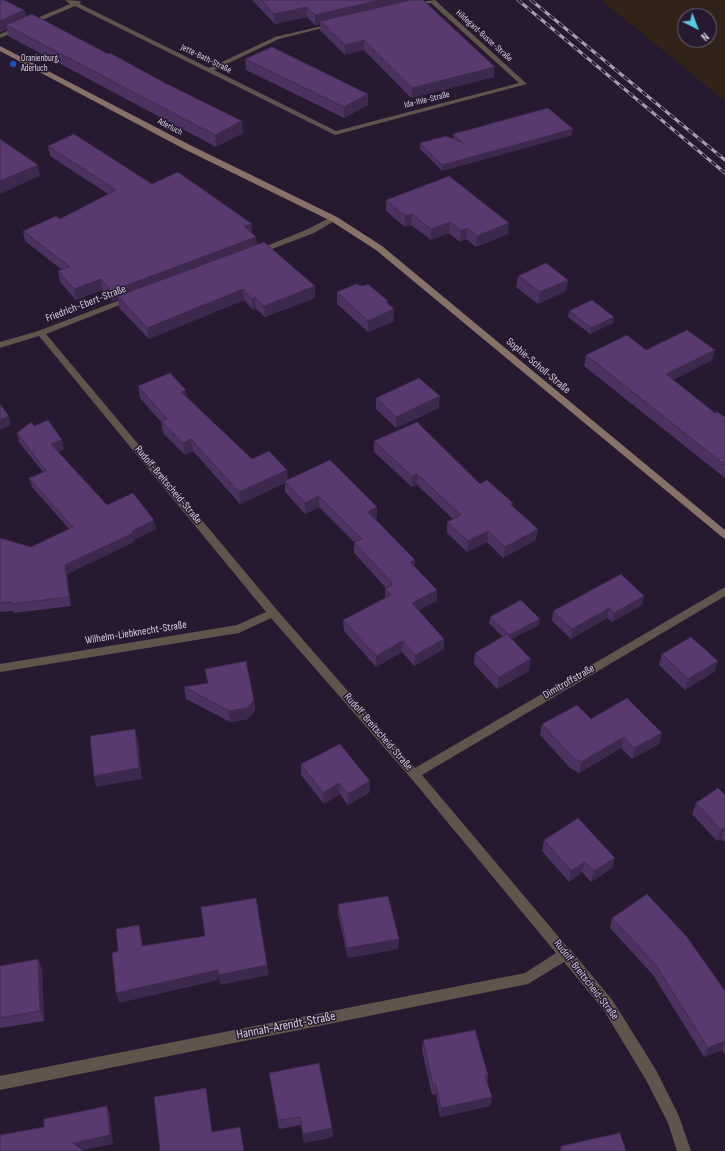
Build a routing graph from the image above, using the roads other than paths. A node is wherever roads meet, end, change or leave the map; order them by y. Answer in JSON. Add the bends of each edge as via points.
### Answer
{"nodes":[{"id":1,"x":83,"y":0,"type":"edge"},
{"id":2,"x":432,"y":1,"type":"edge"},
{"id":3,"x":72,"y":2,"type":"edge"},
{"id":4,"x":409,"y":6,"type":"edge"},
{"id":5,"x":340,"y":22,"type":"edge"},
{"id":6,"x":0,"y":36,"type":"edge"},
{"id":7,"x":0,"y":48,"type":"edge"},
{"id":8,"x":209,"y":70,"type":"junction"},
{"id":9,"x":524,"y":84,"type":"joint"},
{"id":10,"x":335,"y":133,"type":"joint"},
{"id":11,"x":334,"y":219,"type":"junction"},
{"id":12,"x":246,"y":256,"type":"edge"},
{"id":13,"x":136,"y":297,"type":"edge"},
{"id":14,"x":41,"y":333,"type":"junction"},
{"id":15,"x":0,"y":345,"type":"edge"},
{"id":16,"x":725,"y":535,"type":"edge"},
{"id":17,"x":725,"y":591,"type":"edge"},
{"id":18,"x":273,"y":612,"type":"junction"},
{"id":19,"x":0,"y":668,"type":"edge"},
{"id":20,"x":414,"y":774,"type":"junction"},
{"id":21,"x":566,"y":953,"type":"junction"},
{"id":22,"x":0,"y":1083,"type":"edge"},
{"id":23,"x":684,"y":1151,"type":"edge"}],
"edges":[{"from":1,"to":3,"type":"street"},
{"from":2,"to":4,"type":"street"},
{"from":2,"to":9,"type":"street","name":"Hildegard-Busse-Straße"},
{"from":3,"to":6,"type":"street"},
{"from":3,"to":8,"type":"street","name":"Jette-Bath-Straße"},
{"from":5,"to":8,"type":"street","via":[[277,38]]},
{"from":7,"to":11,"type":"street","name":"Aderluch","via":[[187,147]]},
{"from":8,"to":10,"type":"street","name":"Jette-Bath-Straße"},
{"from":9,"to":10,"type":"street","name":"Ida-Ihle-Straße"},
{"from":11,"to":12,"type":"street","via":[[311,231]]},
{"from":11,"to":16,"type":"street","name":"Sophie-Scholl-Straße","via":[[379,248]]},
{"from":13,"to":14,"type":"street","name":"Friedrich-Ebert-Straße"},
{"from":14,"to":15,"type":"street","name":"Friedrich-Ebert-Straße"},
{"from":14,"to":18,"type":"street","name":"Rudolf-Breitscheid-Straße"},
{"from":17,"to":20,"type":"street","name":"Dimitroffstraße"},
{"from":18,"to":19,"type":"street","name":"Wilhelm-Liebknecht-Straße","via":[[238,629]]},
{"from":18,"to":20,"type":"street","name":"Rudolf-Breitscheid-Straße"},
{"from":20,"to":21,"type":"street","name":"Rudolf-Breitscheid-Straße"},
{"from":21,"to":22,"type":"street","name":"Hannah-Arendt-Straße","via":[[528,978]]},
{"from":21,"to":23,"type":"street","name":"Rudolf-Breitscheid-Straße","via":[[608,1005],[651,1075],[674,1121]]}]}
